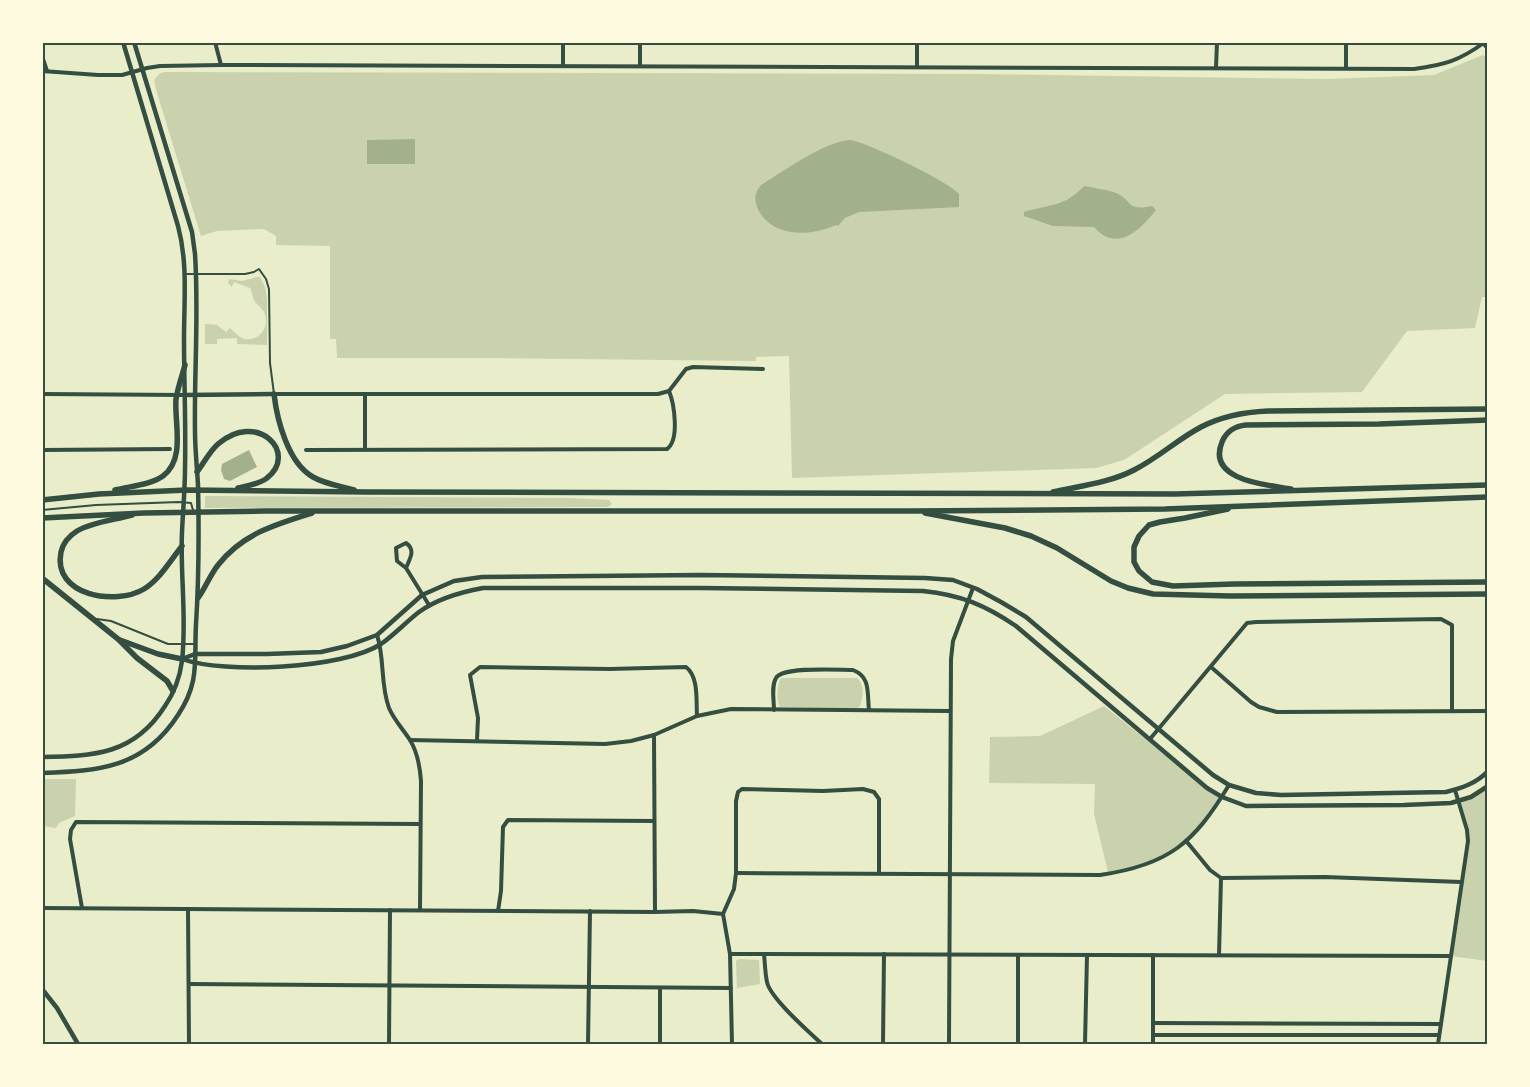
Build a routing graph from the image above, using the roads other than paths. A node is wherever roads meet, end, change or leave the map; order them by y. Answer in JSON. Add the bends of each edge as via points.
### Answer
{"nodes":[{"id":1,"x":123,"y":42,"type":"edge"},
{"id":2,"x":134,"y":42,"type":"edge"},
{"id":3,"x":215,"y":42,"type":"edge"},
{"id":4,"x":563,"y":42,"type":"edge"},
{"id":5,"x":640,"y":42,"type":"edge"},
{"id":6,"x":917,"y":42,"type":"edge"},
{"id":7,"x":1217,"y":42,"type":"edge"},
{"id":8,"x":1346,"y":42,"type":"edge"},
{"id":9,"x":1483,"y":43,"type":"edge"},
{"id":10,"x":1488,"y":48,"type":"edge"},
{"id":11,"x":42,"y":56,"type":"edge"},
{"id":12,"x":221,"y":66,"type":"junction"},
{"id":13,"x":562,"y":66,"type":"junction"},
{"id":14,"x":640,"y":66,"type":"junction"},
{"id":15,"x":917,"y":67,"type":"junction"},
{"id":16,"x":1216,"y":68,"type":"junction"},
{"id":17,"x":1346,"y":68,"type":"junction"},
{"id":18,"x":142,"y":69,"type":"junction"},
{"id":19,"x":45,"y":71,"type":"edge"},
{"id":20,"x":132,"y":73,"type":"junction"},
{"id":21,"x":185,"y":274,"type":"junction"},
{"id":22,"x":196,"y":274,"type":"junction"},
{"id":23,"x":185,"y":365,"type":"junction"},
{"id":24,"x":763,"y":369,"type":"dead end"},
{"id":25,"x":669,"y":391,"type":"junction"},
{"id":26,"x":42,"y":394,"type":"edge"},
{"id":27,"x":195,"y":394,"type":"junction"},
{"id":28,"x":274,"y":394,"type":"junction"},
{"id":29,"x":364,"y":394,"type":"junction"},
{"id":30,"x":177,"y":395,"type":"junction"},
{"id":31,"x":186,"y":395,"type":"junction"},
{"id":32,"x":1488,"y":409,"type":"edge"},
{"id":33,"x":1488,"y":420,"type":"edge"},
{"id":34,"x":170,"y":449,"type":"dead end"},
{"id":35,"x":365,"y":449,"type":"junction"},
{"id":36,"x":42,"y":450,"type":"edge"},
{"id":37,"x":306,"y":450,"type":"dead end"},
{"id":38,"x":197,"y":472,"type":"junction"},
{"id":39,"x":1488,"y":486,"type":"edge"},
{"id":40,"x":234,"y":490,"type":"junction"},
{"id":41,"x":1300,"y":490,"type":"junction"},
{"id":42,"x":366,"y":492,"type":"junction"},
{"id":43,"x":99,"y":494,"type":"junction"},
{"id":44,"x":1041,"y":494,"type":"junction"},
{"id":45,"x":1488,"y":497,"type":"edge"},
{"id":46,"x":42,"y":500,"type":"edge"},
{"id":47,"x":184,"y":502,"type":"junction"},
{"id":48,"x":1245,"y":506,"type":"junction"},
{"id":49,"x":42,"y":510,"type":"edge"},
{"id":50,"x":319,"y":511,"type":"junction"},
{"id":51,"x":913,"y":511,"type":"junction"},
{"id":52,"x":144,"y":512,"type":"junction"},
{"id":53,"x":42,"y":518,"type":"edge"},
{"id":54,"x":198,"y":518,"type":"junction"},
{"id":55,"x":182,"y":546,"type":"junction"},
{"id":56,"x":406,"y":568,"type":"junction"},
{"id":57,"x":42,"y":578,"type":"edge"},
{"id":58,"x":1488,"y":582,"type":"edge"},
{"id":59,"x":973,"y":588,"type":"junction"},
{"id":60,"x":1488,"y":594,"type":"edge"},
{"id":61,"x":422,"y":595,"type":"junction"},
{"id":62,"x":198,"y":598,"type":"junction"},
{"id":63,"x":969,"y":600,"type":"junction"},
{"id":64,"x":429,"y":605,"type":"junction"},
{"id":65,"x":92,"y":619,"type":"junction"},
{"id":66,"x":377,"y":635,"type":"junction"},
{"id":67,"x":118,"y":639,"type":"junction"},
{"id":68,"x":195,"y":644,"type":"junction"},
{"id":69,"x":380,"y":644,"type":"junction"},
{"id":70,"x":183,"y":645,"type":"junction"},
{"id":71,"x":195,"y":654,"type":"junction"},
{"id":72,"x":182,"y":659,"type":"junction"},
{"id":73,"x":196,"y":664,"type":"junction"},
{"id":74,"x":1211,"y":667,"type":"junction"},
{"id":75,"x":173,"y":691,"type":"junction"},
{"id":76,"x":774,"y":710,"type":"junction"},
{"id":77,"x":868,"y":710,"type":"junction"},
{"id":78,"x":950,"y":711,"type":"junction"},
{"id":79,"x":1452,"y":711,"type":"junction"},
{"id":80,"x":1488,"y":711,"type":"edge"},
{"id":81,"x":697,"y":716,"type":"junction"},
{"id":82,"x":1158,"y":730,"type":"junction"},
{"id":83,"x":654,"y":735,"type":"junction"},
{"id":84,"x":1150,"y":739,"type":"junction"},
{"id":85,"x":410,"y":740,"type":"junction"},
{"id":86,"x":477,"y":740,"type":"junction"},
{"id":87,"x":42,"y":757,"type":"edge"},
{"id":88,"x":1488,"y":771,"type":"edge"},
{"id":89,"x":42,"y":773,"type":"edge"},
{"id":90,"x":1230,"y":785,"type":"junction"},
{"id":91,"x":1488,"y":786,"type":"edge"},
{"id":92,"x":1454,"y":790,"type":"junction"},
{"id":93,"x":1222,"y":797,"type":"junction"},
{"id":94,"x":1458,"y":802,"type":"junction"},
{"id":95,"x":654,"y":821,"type":"junction"},
{"id":96,"x":420,"y":824,"type":"junction"},
{"id":97,"x":1187,"y":842,"type":"junction"},
{"id":98,"x":736,"y":873,"type":"junction"},
{"id":99,"x":880,"y":873,"type":"junction"},
{"id":100,"x":950,"y":874,"type":"junction"},
{"id":101,"x":1221,"y":878,"type":"junction"},
{"id":102,"x":1461,"y":882,"type":"junction"},
{"id":103,"x":42,"y":908,"type":"edge"},
{"id":104,"x":82,"y":908,"type":"junction"},
{"id":105,"x":188,"y":909,"type":"junction"},
{"id":106,"x":390,"y":910,"type":"junction"},
{"id":107,"x":420,"y":910,"type":"junction"},
{"id":108,"x":498,"y":911,"type":"junction"},
{"id":109,"x":590,"y":911,"type":"junction"},
{"id":110,"x":655,"y":912,"type":"junction"},
{"id":111,"x":723,"y":914,"type":"junction"},
{"id":112,"x":730,"y":954,"type":"junction"},
{"id":113,"x":764,"y":954,"type":"junction"},
{"id":114,"x":884,"y":954,"type":"junction"},
{"id":115,"x":950,"y":954,"type":"junction"},
{"id":116,"x":1018,"y":955,"type":"junction"},
{"id":117,"x":1086,"y":955,"type":"junction"},
{"id":118,"x":1153,"y":955,"type":"junction"},
{"id":119,"x":1219,"y":956,"type":"junction"},
{"id":120,"x":1451,"y":956,"type":"junction"},
{"id":121,"x":189,"y":984,"type":"junction"},
{"id":122,"x":390,"y":986,"type":"junction"},
{"id":123,"x":589,"y":987,"type":"junction"},
{"id":124,"x":660,"y":988,"type":"junction"},
{"id":125,"x":731,"y":988,"type":"junction"},
{"id":126,"x":42,"y":989,"type":"edge"},
{"id":127,"x":1153,"y":1023,"type":"junction"},
{"id":128,"x":1248,"y":1023,"type":"junction"},
{"id":129,"x":1441,"y":1024,"type":"junction"},
{"id":130,"x":1153,"y":1035,"type":"junction"},
{"id":131,"x":1248,"y":1035,"type":"junction"},
{"id":132,"x":1439,"y":1035,"type":"junction"},
{"id":133,"x":78,"y":1044,"type":"edge"},
{"id":134,"x":189,"y":1044,"type":"edge"},
{"id":135,"x":389,"y":1044,"type":"edge"},
{"id":136,"x":588,"y":1044,"type":"edge"},
{"id":137,"x":660,"y":1044,"type":"edge"},
{"id":138,"x":732,"y":1044,"type":"edge"},
{"id":139,"x":822,"y":1044,"type":"edge"},
{"id":140,"x":883,"y":1044,"type":"edge"},
{"id":141,"x":949,"y":1044,"type":"edge"},
{"id":142,"x":1018,"y":1044,"type":"edge"},
{"id":143,"x":1085,"y":1044,"type":"edge"},
{"id":144,"x":1153,"y":1044,"type":"edge"},
{"id":145,"x":1438,"y":1044,"type":"edge"}],
"edges":[{"from":1,"to":20,"type":"street"},
{"from":2,"to":18,"type":"street"},
{"from":3,"to":12,"type":"street"},
{"from":4,"to":13,"type":"street"},
{"from":5,"to":14,"type":"street"},
{"from":6,"to":15,"type":"street"},
{"from":7,"to":16,"type":"street"},
{"from":8,"to":17,"type":"street"},
{"from":9,"to":10,"type":"street"},
{"from":9,"to":17,"type":"street","via":[[1442,65],[1414,69]]},
{"from":11,"to":19,"type":"street"},
{"from":12,"to":13,"type":"street"},
{"from":12,"to":18,"type":"street"},
{"from":13,"to":14,"type":"street"},
{"from":14,"to":15,"type":"street"},
{"from":15,"to":16,"type":"street"},
{"from":16,"to":17,"type":"street"},
{"from":18,"to":20,"type":"street"},
{"from":18,"to":22,"type":"street","via":[[193,238]]},
{"from":19,"to":20,"type":"street","via":[[98,75]]},
{"from":20,"to":21,"type":"street","via":[[180,233]]},
{"from":21,"to":22,"type":"lane"},
{"from":21,"to":23,"type":"street"},
{"from":22,"to":27,"type":"street"},
{"from":22,"to":28,"type":"lane","via":[[245,274],[260,269],[269,289],[270,363]]},
{"from":23,"to":30,"type":"highway"},
{"from":23,"to":31,"type":"street"},
{"from":24,"to":25,"type":"street","via":[[693,367],[686,369]]},
{"from":25,"to":29,"type":"street","via":[[658,394]]},
{"from":25,"to":35,"type":"street","via":[[674,404],[674,437],[671,446],[663,449]]},
{"from":26,"to":30,"type":"street"},
{"from":27,"to":28,"type":"street"},
{"from":27,"to":31,"type":"street"},
{"from":27,"to":38,"type":"street"},
{"from":28,"to":29,"type":"street"},
{"from":28,"to":42,"type":"highway","via":[[286,441],[299,466],[319,480]]},
{"from":29,"to":35,"type":"street"},
{"from":30,"to":31,"type":"street"},
{"from":30,"to":43,"type":"highway","via":[[176,452],[170,469],[154,480]]},
{"from":31,"to":47,"type":"street"},
{"from":32,"to":44,"type":"highway","via":[[1236,414],[1200,427],[1129,473]]},
{"from":33,"to":41,"type":"highway","via":[[1246,425],[1225,436],[1220,455],[1232,474],[1246,480]]},
{"from":34,"to":36,"type":"street"},
{"from":35,"to":37,"type":"street"},
{"from":38,"to":40,"type":"highway","via":[[213,449],[229,437],[245,432],[264,434],[272,440],[277,452],[275,468],[262,481]]},
{"from":38,"to":54,"type":"street"},
{"from":39,"to":41,"type":"highway"},
{"from":40,"to":42,"type":"highway"},
{"from":40,"to":43,"type":"highway"},
{"from":41,"to":44,"type":"highway"},
{"from":42,"to":44,"type":"highway"},
{"from":43,"to":46,"type":"highway"},
{"from":45,"to":48,"type":"highway"},
{"from":47,"to":49,"type":"lane"},
{"from":47,"to":54,"type":"lane","via":[[192,504]]},
{"from":47,"to":55,"type":"street"},
{"from":48,"to":51,"type":"highway"},
{"from":48,"to":58,"type":"highway","via":[[1149,525],[1135,545],[1137,569],[1152,582],[1173,586]]},
{"from":50,"to":51,"type":"highway"},
{"from":50,"to":52,"type":"highway"},
{"from":50,"to":62,"type":"highway","via":[[268,527],[242,542],[218,565]]},
{"from":51,"to":60,"type":"highway","via":[[1031,536],[1111,581],[1153,594]]},
{"from":52,"to":53,"type":"highway"},
{"from":52,"to":55,"type":"highway","via":[[88,526],[73,534],[64,544],[60,557],[62,571],[68,580],[80,590],[94,595],[112,598],[129,595],[154,581]]},
{"from":54,"to":62,"type":"street"},
{"from":55,"to":70,"type":"street"},
{"from":56,"to":56,"type":"street","via":[[412,552],[406,542],[396,548],[397,560]]},
{"from":56,"to":61,"type":"street"},
{"from":57,"to":65,"type":"highway"},
{"from":59,"to":61,"type":"street","via":[[953,580],[925,578],[492,576],[454,581]]},
{"from":59,"to":63,"type":"street"},
{"from":59,"to":82,"type":"street","via":[[1026,617]]},
{"from":61,"to":64,"type":"street"},
{"from":61,"to":66,"type":"street"},
{"from":62,"to":68,"type":"street"},
{"from":63,"to":64,"type":"street","via":[[923,590],[483,588]]},
{"from":63,"to":78,"type":"street","via":[[953,640]]},
{"from":63,"to":84,"type":"street","via":[[1016,626]]},
{"from":64,"to":69,"type":"street"},
{"from":65,"to":67,"type":"highway"},
{"from":65,"to":70,"type":"lane","via":[[111,621],[166,644]]},
{"from":66,"to":69,"type":"street"},
{"from":66,"to":71,"type":"street","via":[[324,651]]},
{"from":67,"to":72,"type":"highway"},
{"from":67,"to":75,"type":"highway","via":[[167,681]]},
{"from":68,"to":70,"type":"lane"},
{"from":68,"to":71,"type":"street"},
{"from":69,"to":73,"type":"street","via":[[352,657],[324,663],[279,667]]},
{"from":69,"to":85,"type":"street","via":[[383,685],[389,707]]},
{"from":70,"to":72,"type":"street"},
{"from":71,"to":72,"type":"street"},
{"from":71,"to":73,"type":"street"},
{"from":72,"to":73,"type":"street"},
{"from":72,"to":75,"type":"street"},
{"from":73,"to":89,"type":"street","via":[[192,685],[179,714],[144,750],[126,761],[99,770]]},
{"from":74,"to":79,"type":"street","via":[[1253,704],[1277,712]]},
{"from":74,"to":79,"type":"street","via":[[1248,623],[1442,619],[1452,625]]},
{"from":74,"to":82,"type":"street"},
{"from":75,"to":87,"type":"street","via":[[154,721],[124,744],[88,756]]},
{"from":76,"to":77,"type":"street"},
{"from":76,"to":77,"type":"street","via":[[774,680],[790,670],[853,670],[860,673],[866,679]]},
{"from":76,"to":81,"type":"street","via":[[731,709]]},
{"from":77,"to":78,"type":"street"},
{"from":78,"to":100,"type":"street"},
{"from":79,"to":80,"type":"street"},
{"from":81,"to":83,"type":"street"},
{"from":81,"to":86,"type":"street","via":[[696,688],[692,671],[686,667],[480,667],[470,675],[478,718]]},
{"from":82,"to":84,"type":"street"},
{"from":82,"to":90,"type":"street"},
{"from":83,"to":86,"type":"street","via":[[605,744]]},
{"from":83,"to":95,"type":"street"},
{"from":84,"to":93,"type":"street"},
{"from":85,"to":86,"type":"street"},
{"from":85,"to":96,"type":"street","via":[[419,764]]},
{"from":88,"to":92,"type":"street","via":[[1482,778]]},
{"from":90,"to":92,"type":"street","via":[[1256,793],[1281,795]]},
{"from":90,"to":93,"type":"street"},
{"from":91,"to":94,"type":"street"},
{"from":92,"to":94,"type":"street"},
{"from":93,"to":94,"type":"street","via":[[1246,806]]},
{"from":93,"to":97,"type":"street"},
{"from":94,"to":102,"type":"street","via":[[1468,840]]},
{"from":95,"to":108,"type":"street","via":[[508,820],[503,827]]},
{"from":95,"to":110,"type":"street"},
{"from":96,"to":104,"type":"street","via":[[76,822],[70,840]]},
{"from":96,"to":107,"type":"street"},
{"from":97,"to":100,"type":"street","via":[[1158,860],[1100,875]]},
{"from":97,"to":101,"type":"street","via":[[1210,870]]},
{"from":98,"to":99,"type":"street"},
{"from":98,"to":99,"type":"street","via":[[736,801],[742,789],[863,789],[874,792],[879,799]]},
{"from":98,"to":111,"type":"street","via":[[734,889]]},
{"from":99,"to":100,"type":"street"},
{"from":100,"to":115,"type":"street"},
{"from":101,"to":102,"type":"street","via":[[1325,877]]},
{"from":101,"to":119,"type":"street"},
{"from":102,"to":120,"type":"street"},
{"from":103,"to":104,"type":"street"},
{"from":104,"to":105,"type":"street"},
{"from":105,"to":106,"type":"street"},
{"from":105,"to":121,"type":"street"},
{"from":106,"to":107,"type":"street"},
{"from":106,"to":122,"type":"street"},
{"from":107,"to":108,"type":"street"},
{"from":108,"to":109,"type":"street"},
{"from":109,"to":110,"type":"street"},
{"from":109,"to":123,"type":"street"},
{"from":110,"to":111,"type":"street"},
{"from":111,"to":112,"type":"street"},
{"from":112,"to":113,"type":"street"},
{"from":112,"to":125,"type":"street"},
{"from":113,"to":114,"type":"street"},
{"from":113,"to":139,"type":"street","via":[[767,983],[771,990]]},
{"from":114,"to":115,"type":"street"},
{"from":114,"to":140,"type":"street"},
{"from":115,"to":116,"type":"street"},
{"from":115,"to":141,"type":"street"},
{"from":116,"to":117,"type":"street"},
{"from":116,"to":142,"type":"street"},
{"from":117,"to":118,"type":"street"},
{"from":117,"to":143,"type":"street"},
{"from":118,"to":119,"type":"street"},
{"from":118,"to":127,"type":"street"},
{"from":119,"to":120,"type":"street"},
{"from":120,"to":129,"type":"street"},
{"from":121,"to":122,"type":"street"},
{"from":121,"to":134,"type":"street"},
{"from":122,"to":123,"type":"street"},
{"from":122,"to":135,"type":"street"},
{"from":123,"to":124,"type":"street"},
{"from":123,"to":136,"type":"street"},
{"from":124,"to":125,"type":"street"},
{"from":124,"to":137,"type":"street"},
{"from":125,"to":138,"type":"street"},
{"from":126,"to":133,"type":"street"},
{"from":127,"to":128,"type":"street"},
{"from":127,"to":130,"type":"street"},
{"from":128,"to":129,"type":"street"},
{"from":128,"to":131,"type":"street"},
{"from":129,"to":132,"type":"street"},
{"from":130,"to":131,"type":"street"},
{"from":130,"to":144,"type":"street"},
{"from":131,"to":132,"type":"street"},
{"from":132,"to":145,"type":"street"}]}
